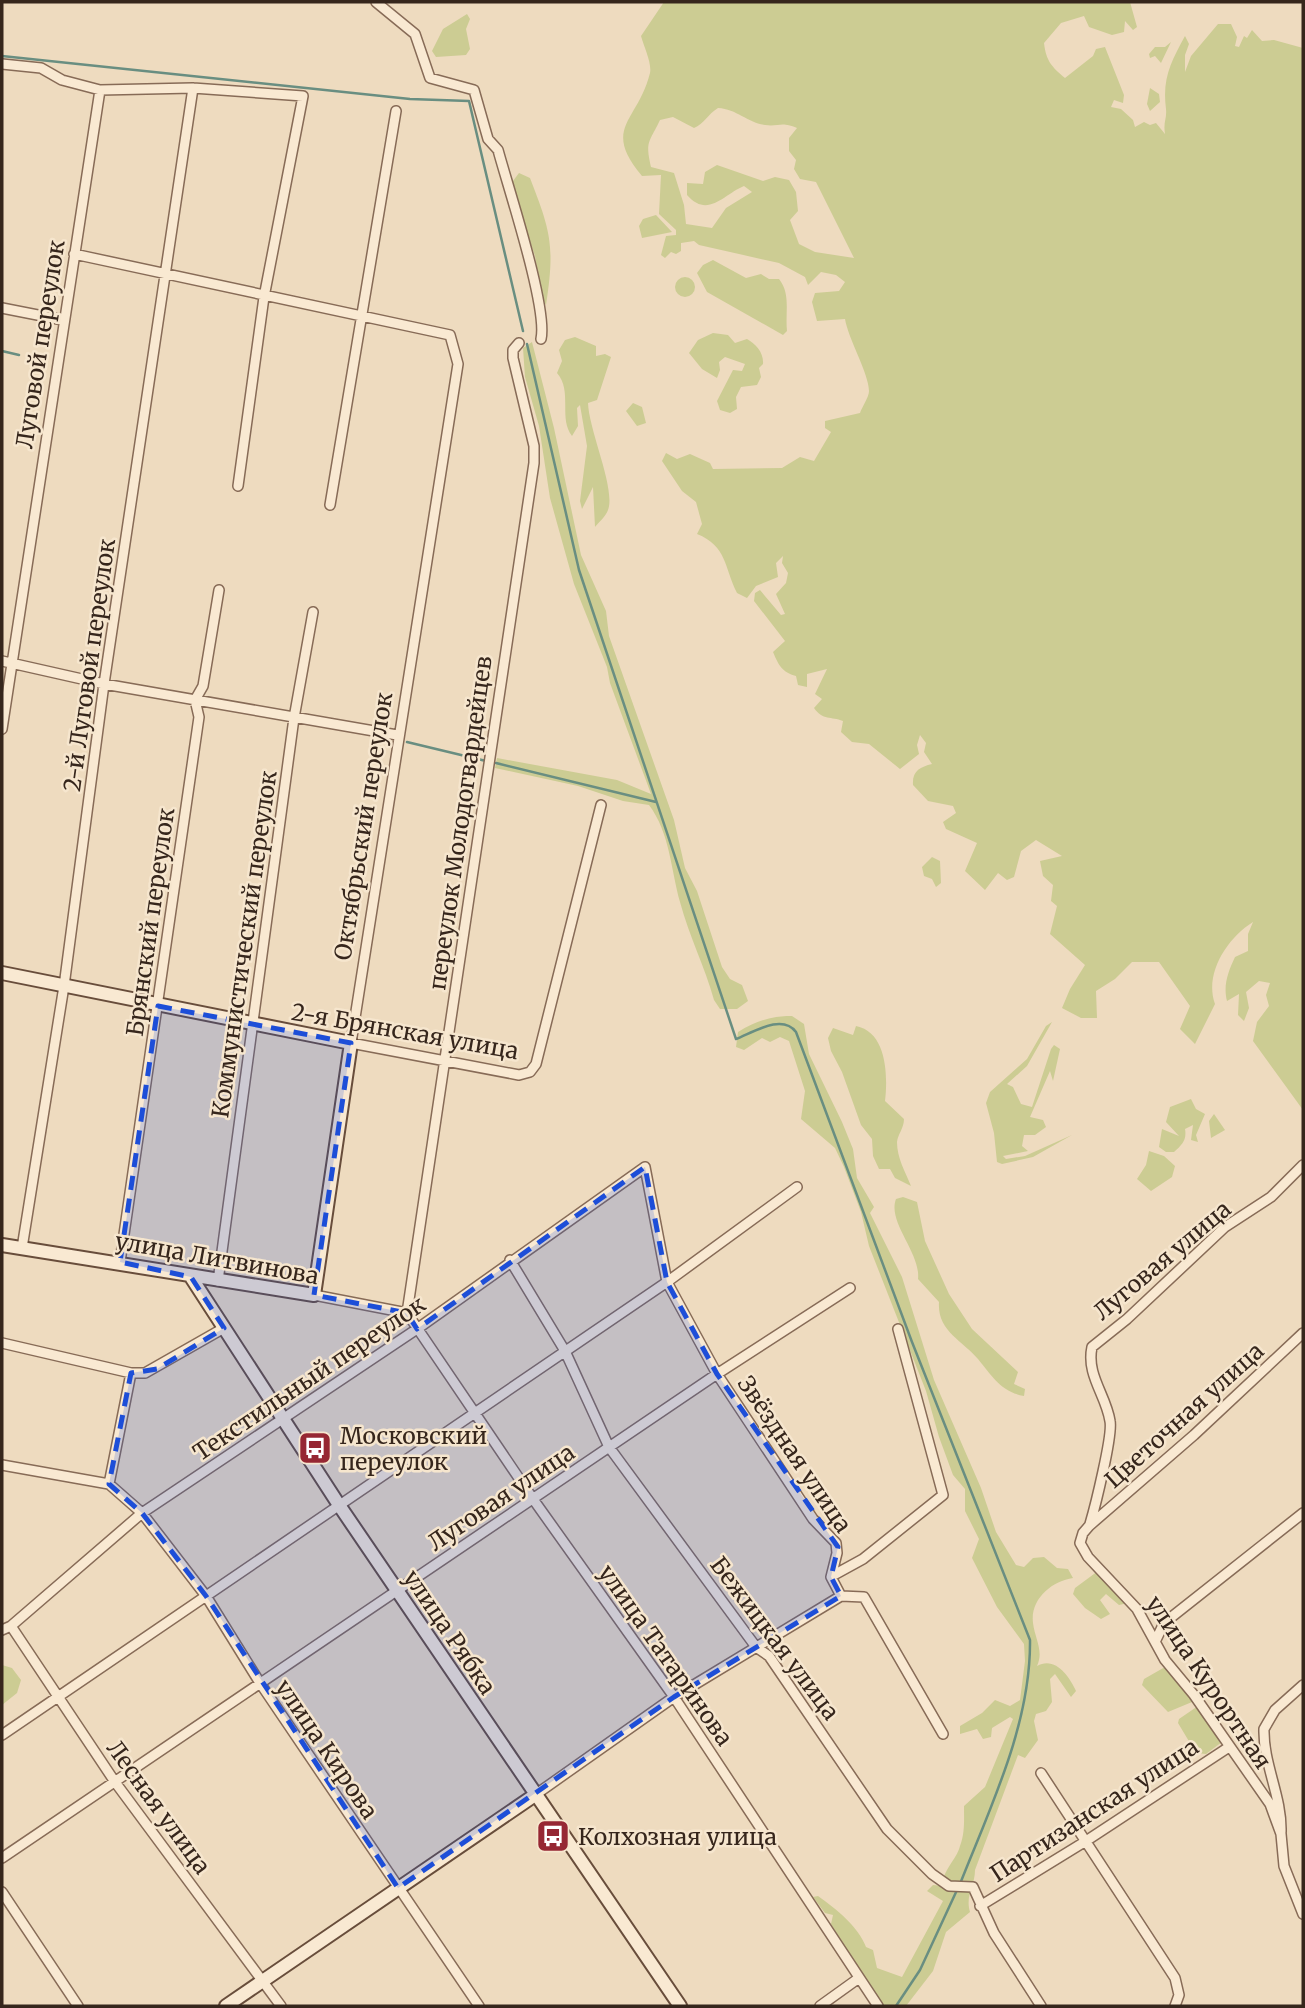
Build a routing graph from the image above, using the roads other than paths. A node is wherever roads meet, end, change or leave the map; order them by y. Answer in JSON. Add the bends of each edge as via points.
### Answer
{"nodes":[{"id":1,"x":376,"y":2,"type":"edge"},
{"id":2,"x":2,"y":64,"type":"edge"},
{"id":3,"x":194,"y":88,"type":"junction"},
{"id":4,"x":100,"y":90,"type":"junction"},
{"id":5,"x":396,"y":111,"type":"dead end"},
{"id":6,"x":74,"y":254,"type":"junction"},
{"id":7,"x":166,"y":275,"type":"junction"},
{"id":8,"x":264,"y":297,"type":"junction"},
{"id":9,"x":2,"y":308,"type":"edge"},
{"id":10,"x":363,"y":314,"type":"junction"},
{"id":11,"x":64,"y":320,"type":"junction"},
{"id":12,"x":541,"y":339,"type":"dead end"},
{"id":13,"x":519,"y":343,"type":"dead end"},
{"id":14,"x":238,"y":486,"type":"dead end"},
{"id":15,"x":330,"y":505,"type":"dead end"},
{"id":16,"x":219,"y":590,"type":"dead end"},
{"id":17,"x":313,"y":612,"type":"dead end"},
{"id":18,"x":6,"y":662,"type":"edge"},
{"id":19,"x":104,"y":684,"type":"junction"},
{"id":20,"x":195,"y":700,"type":"junction"},
{"id":21,"x":294,"y":718,"type":"junction"},
{"id":22,"x":2,"y":729,"type":"edge"},
{"id":23,"x":397,"y":735,"type":"junction"},
{"id":24,"x":601,"y":805,"type":"dead end"},
{"id":25,"x":2,"y":973,"type":"edge"},
{"id":26,"x":64,"y":986,"type":"junction"},
{"id":27,"x":158,"y":1006,"type":"junction"},
{"id":28,"x":253,"y":1025,"type":"junction"},
{"id":29,"x":351,"y":1043,"type":"junction"},
{"id":30,"x":445,"y":1060,"type":"junction"},
{"id":31,"x":1303,"y":1165,"type":"edge"},
{"id":32,"x":645,"y":1167,"type":"joint"},
{"id":33,"x":797,"y":1187,"type":"dead end"},
{"id":34,"x":2,"y":1245,"type":"edge"},
{"id":35,"x":22,"y":1248,"type":"junction"},
{"id":36,"x":510,"y":1260,"type":"junction"},
{"id":37,"x":120,"y":1262,"type":"junction"},
{"id":38,"x":191,"y":1276,"type":"junction"},
{"id":39,"x":218,"y":1281,"type":"junction"},
{"id":40,"x":667,"y":1282,"type":"junction"},
{"id":41,"x":850,"y":1288,"type":"dead end"},
{"id":42,"x":314,"y":1295,"type":"junction"},
{"id":43,"x":407,"y":1313,"type":"junction"},
{"id":44,"x":223,"y":1328,"type":"junction"},
{"id":45,"x":417,"y":1329,"type":"junction"},
{"id":46,"x":898,"y":1329,"type":"dead end"},
{"id":47,"x":1303,"y":1333,"type":"edge"},
{"id":48,"x":2,"y":1343,"type":"edge"},
{"id":49,"x":565,"y":1351,"type":"junction"},
{"id":50,"x":131,"y":1373,"type":"junction"},
{"id":51,"x":717,"y":1374,"type":"junction"},
{"id":52,"x":474,"y":1413,"type":"junction"},
{"id":53,"x":283,"y":1420,"type":"junction"},
{"id":54,"x":609,"y":1447,"type":"junction"},
{"id":55,"x":2,"y":1465,"type":"edge"},
{"id":56,"x":109,"y":1483,"type":"junction"},
{"id":57,"x":533,"y":1499,"type":"junction"},
{"id":58,"x":339,"y":1505,"type":"junction"},
{"id":59,"x":142,"y":1513,"type":"junction"},
{"id":60,"x":1303,"y":1513,"type":"edge"},
{"id":61,"x":1090,"y":1526,"type":"junction"},
{"id":62,"x":831,"y":1577,"type":"junction"},
{"id":63,"x":397,"y":1591,"type":"junction"},
{"id":64,"x":206,"y":1596,"type":"junction"},
{"id":65,"x":841,"y":1596,"type":"junction"},
{"id":66,"x":6,"y":1628,"type":"edge"},
{"id":67,"x":1155,"y":1644,"type":"junction"},
{"id":68,"x":756,"y":1647,"type":"junction"},
{"id":69,"x":260,"y":1684,"type":"junction"},
{"id":70,"x":1303,"y":1685,"type":"edge"},
{"id":71,"x":58,"y":1697,"type":"junction"},
{"id":72,"x":674,"y":1697,"type":"junction"},
{"id":73,"x":943,"y":1734,"type":"dead end"},
{"id":74,"x":2,"y":1735,"type":"edge"},
{"id":75,"x":1229,"y":1747,"type":"junction"},
{"id":76,"x":1041,"y":1773,"type":"dead end"},
{"id":77,"x":114,"y":1782,"type":"junction"},
{"id":78,"x":535,"y":1794,"type":"junction"},
{"id":79,"x":1281,"y":1833,"type":"junction"},
{"id":80,"x":1087,"y":1841,"type":"junction"},
{"id":81,"x":2,"y":1858,"type":"edge"},
{"id":82,"x":398,"y":1888,"type":"junction"},
{"id":83,"x":2,"y":1892,"type":"edge"},
{"id":84,"x":980,"y":1906,"type":"junction"},
{"id":85,"x":1303,"y":1914,"type":"edge"},
{"id":86,"x":859,"y":1978,"type":"junction"},
{"id":87,"x":264,"y":1980,"type":"junction"},
{"id":88,"x":78,"y":2006,"type":"edge"},
{"id":89,"x":226,"y":2006,"type":"edge"},
{"id":90,"x":281,"y":2006,"type":"edge"},
{"id":91,"x":480,"y":2006,"type":"edge"},
{"id":92,"x":680,"y":2006,"type":"edge"},
{"id":93,"x":820,"y":2006,"type":"edge"},
{"id":94,"x":878,"y":2006,"type":"edge"},
{"id":95,"x":1041,"y":2006,"type":"edge"},
{"id":96,"x":1175,"y":2006,"type":"edge"}],
"edges":[{"from":1,"to":12,"type":"street","via":[[415,34],[430,78],[474,90],[488,139],[498,150],[541,315]]},
{"from":2,"to":4,"type":"street","via":[[41,68],[62,80]]},
{"from":3,"to":4,"type":"street"},
{"from":3,"to":7,"type":"street","name":"2-й Луговой переулок"},
{"from":3,"to":8,"type":"street","via":[[303,96]]},
{"from":4,"to":6,"type":"street","name":"Луговой переулок"},
{"from":5,"to":10,"type":"street"},
{"from":6,"to":7,"type":"street"},
{"from":6,"to":11,"type":"street","name":"Луговой переулок"},
{"from":7,"to":8,"type":"street"},
{"from":7,"to":19,"type":"street","name":"2-й Луговой переулок"},
{"from":8,"to":10,"type":"street"},
{"from":8,"to":14,"type":"street"},
{"from":9,"to":11,"type":"street"},
{"from":10,"to":15,"type":"street"},
{"from":10,"to":23,"type":"street","name":"Октябрьский переулок","via":[[450,335],[458,363]]},
{"from":11,"to":18,"type":"street","name":"Луговой переулок"},
{"from":13,"to":30,"type":"street","name":"переулок Молодогвардейцев","via":[[513,358],[534,463]]},
{"from":16,"to":20,"type":"street","name":"Брянский переулок","via":[[203,686]]},
{"from":17,"to":21,"type":"street","name":"Коммунистический переулок"},
{"from":18,"to":19,"type":"street"},
{"from":18,"to":22,"type":"street","name":"Луговой переулок"},
{"from":19,"to":20,"type":"street"},
{"from":19,"to":26,"type":"street","name":"2-й Луговой переулок"},
{"from":20,"to":21,"type":"street"},
{"from":20,"to":27,"type":"street","name":"Брянский переулок","via":[[199,717]]},
{"from":21,"to":23,"type":"street"},
{"from":21,"to":28,"type":"street","name":"Коммунистический переулок"},
{"from":23,"to":29,"type":"street","name":"Октябрьский переулок"},
{"from":24,"to":30,"type":"street","name":"2-я Брянская улица","via":[[536,1064],[519,1075]]},
{"from":25,"to":26,"type":"street","name":"2-я Брянская улица"},
{"from":26,"to":27,"type":"street","name":"2-я Брянская улица"},
{"from":26,"to":35,"type":"street","name":"2-й Луговой переулок"},
{"from":27,"to":28,"type":"street","name":"2-я Брянская улица"},
{"from":27,"to":37,"type":"street","name":"Брянский переулок"},
{"from":28,"to":29,"type":"street","name":"2-я Брянская улица"},
{"from":28,"to":39,"type":"street","name":"Коммунистический переулок"},
{"from":29,"to":30,"type":"street","name":"2-я Брянская улица"},
{"from":29,"to":42,"type":"street","name":"Октябрьский переулок"},
{"from":30,"to":43,"type":"street","name":"переулок Молодогвардейцев"},
{"from":31,"to":61,"type":"street","name":"Луговая улица","via":[[1092,1347],[1093,1375],[1111,1430]]},
{"from":32,"to":36,"type":"street","name":"Текстильный переулок"},
{"from":32,"to":40,"type":"street","name":"Звёздная улица"},
{"from":33,"to":40,"type":"street"},
{"from":34,"to":35,"type":"street","name":"улица Литвинова"},
{"from":35,"to":37,"type":"street","name":"улица Литвинова"},
{"from":36,"to":45,"type":"street","name":"Текстильный переулок"},
{"from":36,"to":49,"type":"street","name":"Бежицкая улица"},
{"from":37,"to":38,"type":"street","name":"улица Литвинова"},
{"from":38,"to":39,"type":"street","name":"улица Литвинова"},
{"from":38,"to":44,"type":"street","name":"улица Рябка"},
{"from":39,"to":42,"type":"street","name":"улица Литвинова"},
{"from":40,"to":49,"type":"street"},
{"from":40,"to":51,"type":"street","name":"Звёздная улица"},
{"from":41,"to":51,"type":"street","name":"Луговая улица"},
{"from":42,"to":43,"type":"street","name":"улица Литвинова"},
{"from":43,"to":45,"type":"street"},
{"from":44,"to":50,"type":"street","via":[[157,1369]]},
{"from":44,"to":53,"type":"street","name":"улица Рябка"},
{"from":45,"to":52,"type":"street","name":"улица Татаринова"},
{"from":45,"to":53,"type":"street","name":"Текстильный переулок"},
{"from":46,"to":62,"type":"street","via":[[943,1495],[863,1559]]},
{"from":47,"to":61,"type":"street","name":"Цветочная улица"},
{"from":48,"to":50,"type":"street"},
{"from":49,"to":52,"type":"street"},
{"from":49,"to":54,"type":"street","name":"Бежицкая улица"},
{"from":50,"to":56,"type":"street"},
{"from":51,"to":54,"type":"street","name":"Луговая улица"},
{"from":51,"to":62,"type":"street","name":"Звёздная улица","via":[[813,1519],[836,1543]]},
{"from":52,"to":57,"type":"street","name":"улица Татаринова"},
{"from":52,"to":58,"type":"street"},
{"from":53,"to":58,"type":"street","name":"улица Рябка"},
{"from":53,"to":59,"type":"street","name":"Текстильный переулок"},
{"from":54,"to":57,"type":"street","name":"Луговая улица"},
{"from":54,"to":68,"type":"street","name":"Бежицкая улица"},
{"from":55,"to":56,"type":"street"},
{"from":56,"to":59,"type":"street","name":"улица Кирова"},
{"from":57,"to":63,"type":"street","name":"Луговая улица"},
{"from":57,"to":72,"type":"street","name":"улица Татаринова"},
{"from":58,"to":63,"type":"street","name":"улица Рябка"},
{"from":58,"to":64,"type":"street"},
{"from":59,"to":64,"type":"street","name":"улица Кирова"},
{"from":59,"to":66,"type":"street","name":"Текстильный переулок"},
{"from":60,"to":67,"type":"street","via":[[1164,1623]]},
{"from":61,"to":67,"type":"street","name":"улица Курортная","via":[[1083,1532],[1082,1549],[1137,1609]]},
{"from":62,"to":65,"type":"street"},
{"from":63,"to":69,"type":"street","name":"Луговая улица"},
{"from":63,"to":78,"type":"street","name":"улица Рябка"},
{"from":64,"to":69,"type":"street","name":"улица Кирова"},
{"from":64,"to":71,"type":"street"},
{"from":65,"to":68,"type":"street"},
{"from":65,"to":73,"type":"street","via":[[864,1597]]},
{"from":66,"to":71,"type":"street","name":"Лесная улица"},
{"from":67,"to":75,"type":"street","name":"улица Курортная"},
{"from":68,"to":72,"type":"street"},
{"from":68,"to":84,"type":"street","name":"Бежицкая улица","via":[[769,1656],[887,1829],[949,1886],[972,1888]]},
{"from":69,"to":77,"type":"street","name":"Луговая улица"},
{"from":69,"to":82,"type":"street","name":"улица Кирова"},
{"from":70,"to":79,"type":"street","via":[[1275,1710],[1264,1729],[1282,1808]]},
{"from":71,"to":74,"type":"street"},
{"from":71,"to":77,"type":"street","name":"Лесная улица"},
{"from":72,"to":78,"type":"street"},
{"from":72,"to":86,"type":"street","name":"улица Татаринова"},
{"from":75,"to":79,"type":"street","name":"улица Курортная","via":[[1270,1804]]},
{"from":75,"to":80,"type":"street","name":"Партизанская улица"},
{"from":76,"to":80,"type":"street"},
{"from":77,"to":81,"type":"street","name":"Луговая улица"},
{"from":77,"to":87,"type":"street","name":"Лесная улица"},
{"from":78,"to":82,"type":"street"},
{"from":78,"to":92,"type":"street","name":"улица Рябка"},
{"from":79,"to":85,"type":"street","name":"улица Курортная","via":[[1284,1866]]},
{"from":80,"to":84,"type":"street","name":"Партизанская улица"},
{"from":80,"to":96,"type":"street","via":[[1175,1978],[1179,1995]]},
{"from":82,"to":87,"type":"street"},
{"from":82,"to":91,"type":"street","name":"улица Кирова"},
{"from":83,"to":88,"type":"street"},
{"from":84,"to":95,"type":"street","name":"Бежицкая улица"},
{"from":86,"to":93,"type":"street"},
{"from":86,"to":94,"type":"street","name":"улица Татаринова"},
{"from":87,"to":89,"type":"street"},
{"from":87,"to":90,"type":"street","name":"Лесная улица"}]}
